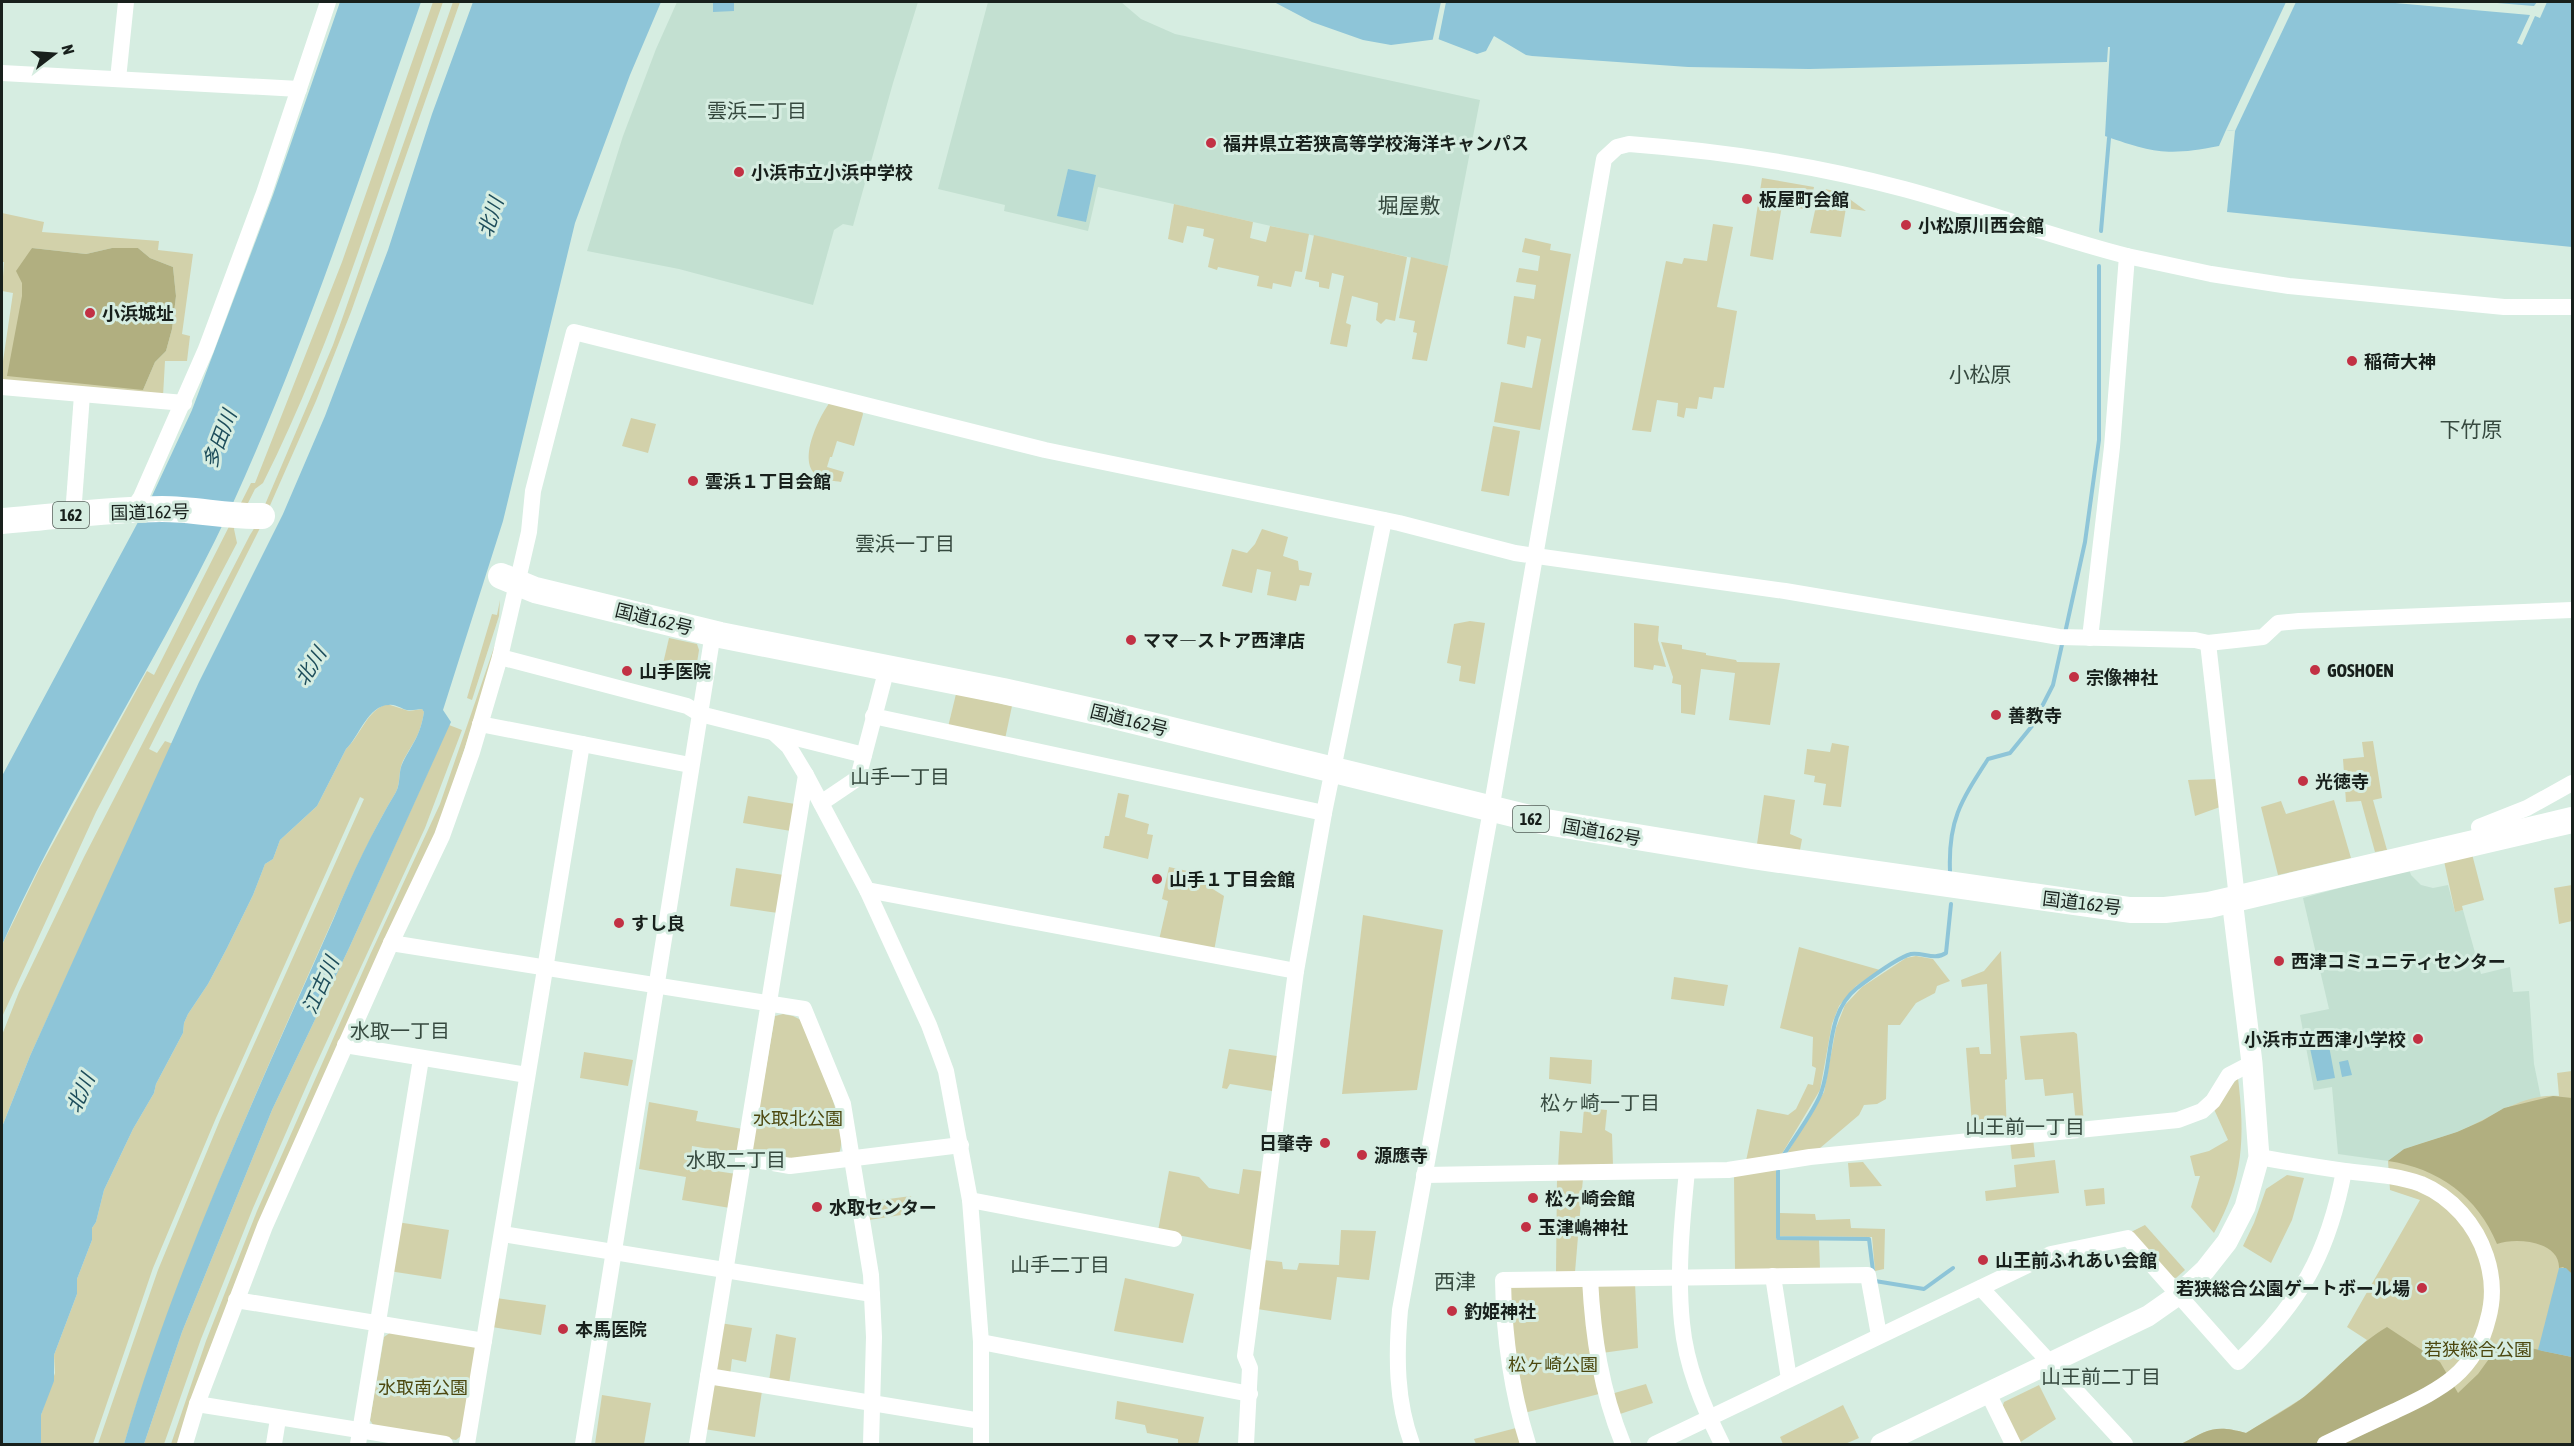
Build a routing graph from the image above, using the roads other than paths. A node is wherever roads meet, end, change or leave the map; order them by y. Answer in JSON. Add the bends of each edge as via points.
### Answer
{"nodes":[{"id":1,"x":126,"y":2,"type":"edge"},
{"id":2,"x":328,"y":2,"type":"edge"},
{"id":3,"x":2,"y":73,"type":"edge"},
{"id":4,"x":118,"y":79,"type":"junction"},
{"id":5,"x":299,"y":89,"type":"junction"},
{"id":6,"x":2127,"y":256,"type":"junction"},
{"id":7,"x":2572,"y":307,"type":"edge"},
{"id":8,"x":2,"y":387,"type":"edge"},
{"id":9,"x":82,"y":395,"type":"junction"},
{"id":10,"x":184,"y":403,"type":"junction"},
{"id":11,"x":136,"y":510,"type":"junction"},
{"id":12,"x":73,"y":515,"type":"junction"},
{"id":13,"x":250,"y":517,"type":"dead end"},
{"id":14,"x":1384,"y":520,"type":"junction"},
{"id":15,"x":2,"y":521,"type":"edge"},
{"id":16,"x":1534,"y":556,"type":"junction"},
{"id":17,"x":509,"y":579,"type":"junction"},
{"id":18,"x":2572,"y":610,"type":"edge"},
{"id":19,"x":713,"y":633,"type":"junction"},
{"id":20,"x":2090,"y":638,"type":"junction"},
{"id":21,"x":2208,"y":643,"type":"junction"},
{"id":22,"x":500,"y":657,"type":"junction"},
{"id":23,"x":886,"y":668,"type":"junction"},
{"id":24,"x":700,"y":714,"type":"junction"},
{"id":25,"x":873,"y":716,"type":"junction"},
{"id":26,"x":480,"y":724,"type":"junction"},
{"id":27,"x":775,"y":734,"type":"junction"},
{"id":28,"x":582,"y":744,"type":"junction"},
{"id":29,"x":864,"y":755,"type":"junction"},
{"id":30,"x":690,"y":765,"type":"junction"},
{"id":31,"x":1332,"y":771,"type":"junction"},
{"id":32,"x":806,"y":775,"type":"junction"},
{"id":33,"x":2572,"y":783,"type":"edge"},
{"id":34,"x":822,"y":803,"type":"junction"},
{"id":35,"x":1491,"y":810,"type":"junction"},
{"id":36,"x":1324,"y":813,"type":"junction"},
{"id":37,"x":2572,"y":820,"type":"edge"},
{"id":38,"x":2482,"y":840,"type":"junction"},
{"id":39,"x":867,"y":890,"type":"junction"},
{"id":40,"x":2235,"y":899,"type":"junction"},
{"id":41,"x":391,"y":943,"type":"junction"},
{"id":42,"x":544,"y":968,"type":"junction"},
{"id":43,"x":1296,"y":971,"type":"junction"},
{"id":44,"x":656,"y":986,"type":"junction"},
{"id":45,"x":768,"y":1003,"type":"junction"},
{"id":46,"x":345,"y":1045,"type":"junction"},
{"id":47,"x":421,"y":1059,"type":"junction"},
{"id":48,"x":2252,"y":1063,"type":"junction"},
{"id":49,"x":527,"y":1076,"type":"junction"},
{"id":50,"x":961,"y":1145,"type":"junction"},
{"id":51,"x":2259,"y":1157,"type":"junction"},
{"id":52,"x":743,"y":1158,"type":"junction"},
{"id":53,"x":851,"y":1159,"type":"junction"},
{"id":54,"x":1688,"y":1171,"type":"junction"},
{"id":55,"x":2344,"y":1171,"type":"junction"},
{"id":56,"x":1424,"y":1175,"type":"junction"},
{"id":57,"x":970,"y":1200,"type":"junction"},
{"id":58,"x":503,"y":1234,"type":"junction"},
{"id":59,"x":1174,"y":1239,"type":"dead end"},
{"id":60,"x":613,"y":1252,"type":"junction"},
{"id":61,"x":724,"y":1271,"type":"junction"},
{"id":62,"x":1773,"y":1276,"type":"junction"},
{"id":63,"x":1680,"y":1278,"type":"junction"},
{"id":64,"x":1590,"y":1279,"type":"junction"},
{"id":65,"x":1980,"y":1288,"type":"junction"},
{"id":66,"x":872,"y":1294,"type":"junction"},
{"id":67,"x":2178,"y":1295,"type":"junction"},
{"id":68,"x":236,"y":1300,"type":"junction"},
{"id":69,"x":376,"y":1324,"type":"junction"},
{"id":70,"x":1879,"y":1335,"type":"junction"},
{"id":71,"x":484,"y":1341,"type":"junction"},
{"id":72,"x":981,"y":1342,"type":"junction"},
{"id":73,"x":2049,"y":1362,"type":"junction"},
{"id":74,"x":708,"y":1376,"type":"junction"},
{"id":75,"x":1789,"y":1379,"type":"junction"},
{"id":76,"x":1989,"y":1393,"type":"junction"},
{"id":77,"x":1250,"y":1394,"type":"junction"},
{"id":78,"x":197,"y":1404,"type":"junction"},
{"id":79,"x":874,"y":1404,"type":"junction"},
{"id":80,"x":1709,"y":1418,"type":"junction"},
{"id":81,"x":278,"y":1419,"type":"junction"},
{"id":82,"x":981,"y":1421,"type":"junction"},
{"id":83,"x":359,"y":1438,"type":"edge"},
{"id":84,"x":185,"y":1444,"type":"edge"},
{"id":85,"x":273,"y":1444,"type":"edge"},
{"id":86,"x":445,"y":1444,"type":"edge"},
{"id":87,"x":467,"y":1444,"type":"edge"},
{"id":88,"x":583,"y":1444,"type":"edge"},
{"id":89,"x":697,"y":1444,"type":"edge"},
{"id":90,"x":871,"y":1444,"type":"edge"},
{"id":91,"x":981,"y":1444,"type":"edge"},
{"id":92,"x":1246,"y":1444,"type":"edge"},
{"id":93,"x":1412,"y":1444,"type":"edge"},
{"id":94,"x":1528,"y":1444,"type":"edge"},
{"id":95,"x":1623,"y":1444,"type":"edge"},
{"id":96,"x":1654,"y":1444,"type":"edge"},
{"id":97,"x":1722,"y":1444,"type":"edge"},
{"id":98,"x":1881,"y":1444,"type":"edge"},
{"id":99,"x":2013,"y":1444,"type":"edge"},
{"id":100,"x":2125,"y":1444,"type":"edge"},
{"id":101,"x":2325,"y":1444,"type":"edge"}],
"edges":[{"from":1,"to":4,"type":"street"},
{"from":2,"to":5,"type":"street"},
{"from":3,"to":4,"type":"street"},
{"from":4,"to":5,"type":"street"},
{"from":5,"to":10,"type":"street"},
{"from":6,"to":7,"type":"street","via":[[2289,286],[2493,306]]},
{"from":6,"to":16,"type":"street","via":[[1834,172],[1635,144],[1617,147],[1607,155],[1601,168]]},
{"from":6,"to":20,"type":"street","via":[[2112,447]]},
{"from":8,"to":9,"type":"street"},
{"from":9,"to":10,"type":"street"},
{"from":9,"to":12,"type":"street"},
{"from":10,"to":11,"type":"street"},
{"from":11,"to":12,"type":"highway","name":"国道162号","number":"162"},
{"from":11,"to":13,"type":"highway","name":"国道162号","number":"162"},
{"from":12,"to":15,"type":"highway","name":"国道162号","number":"162"},
{"from":14,"to":16,"type":"street"},
{"from":14,"to":17,"type":"street","via":[[1045,450],[574,332],[533,491],[529,532]]},
{"from":14,"to":31,"type":"street"},
{"from":16,"to":20,"type":"street"},
{"from":16,"to":35,"type":"street"},
{"from":17,"to":19,"type":"highway","name":"国道162号","number":"162","via":[[535,590]]},
{"from":17,"to":22,"type":"street"},
{"from":18,"to":21,"type":"street","via":[[2299,621],[2278,623],[2263,637]]},
{"from":19,"to":23,"type":"highway","name":"国道162号","number":"162"},
{"from":19,"to":24,"type":"street"},
{"from":20,"to":21,"type":"street"},
{"from":21,"to":40,"type":"street"},
{"from":22,"to":24,"type":"street","via":[[687,706]]},
{"from":22,"to":26,"type":"street"},
{"from":23,"to":25,"type":"street"},
{"from":23,"to":31,"type":"highway","name":"国道162号","number":"162","via":[[1110,715]]},
{"from":24,"to":27,"type":"street"},
{"from":24,"to":30,"type":"street"},
{"from":25,"to":29,"type":"street"},
{"from":25,"to":36,"type":"street"},
{"from":26,"to":28,"type":"street"},
{"from":26,"to":41,"type":"street","via":[[442,836]]},
{"from":27,"to":29,"type":"street"},
{"from":27,"to":32,"type":"street","via":[[789,747]]},
{"from":28,"to":30,"type":"street"},
{"from":28,"to":42,"type":"street"},
{"from":29,"to":34,"type":"street","via":[[858,778]]},
{"from":30,"to":44,"type":"street"},
{"from":31,"to":35,"type":"highway","name":"国道162号","number":"162"},
{"from":31,"to":36,"type":"street"},
{"from":32,"to":34,"type":"street"},
{"from":32,"to":45,"type":"street"},
{"from":33,"to":38,"type":"street","via":[[2527,808],[2479,827]]},
{"from":34,"to":39,"type":"street"},
{"from":35,"to":40,"type":"highway","name":"国道162号","number":"162","via":[[1706,849],[2119,908],[2189,908]]},
{"from":35,"to":56,"type":"street"},
{"from":36,"to":43,"type":"street"},
{"from":37,"to":38,"type":"highway","name":"国道162号","number":"162"},
{"from":38,"to":40,"type":"highway","name":"国道162号","number":"162"},
{"from":39,"to":43,"type":"street"},
{"from":39,"to":50,"type":"street","via":[[946,1071]]},
{"from":40,"to":48,"type":"main road"},
{"from":41,"to":42,"type":"street"},
{"from":41,"to":46,"type":"street"},
{"from":42,"to":44,"type":"street"},
{"from":42,"to":49,"type":"street"},
{"from":43,"to":77,"type":"street","via":[[1245,1356],[1251,1368]]},
{"from":44,"to":45,"type":"street"},
{"from":44,"to":60,"type":"street"},
{"from":45,"to":52,"type":"street"},
{"from":45,"to":53,"type":"street","via":[[804,1009],[843,1104]]},
{"from":46,"to":47,"type":"street"},
{"from":46,"to":68,"type":"street"},
{"from":47,"to":49,"type":"street"},
{"from":47,"to":69,"type":"street"},
{"from":48,"to":51,"type":"main road"},
{"from":48,"to":54,"type":"street","via":[[2229,1075],[2202,1111],[2178,1120],[1810,1157],[1728,1170]]},
{"from":49,"to":58,"type":"street"},
{"from":50,"to":53,"type":"street"},
{"from":50,"to":57,"type":"street"},
{"from":51,"to":55,"type":"street"},
{"from":51,"to":67,"type":"main road","via":[[2246,1207],[2227,1242]]},
{"from":52,"to":53,"type":"street","via":[[790,1166]]},
{"from":52,"to":61,"type":"street"},
{"from":53,"to":66,"type":"street"},
{"from":54,"to":56,"type":"street"},
{"from":54,"to":63,"type":"street"},
{"from":55,"to":67,"type":"street","via":[[2337,1209],[2308,1278],[2289,1308],[2238,1362]]},
{"from":55,"to":101,"type":"street","via":[[2394,1176],[2444,1196],[2482,1244],[2492,1297],[2480,1344],[2456,1376],[2426,1396]]},
{"from":56,"to":93,"type":"street","via":[[1397,1345],[1402,1409]]},
{"from":57,"to":59,"type":"street"},
{"from":57,"to":72,"type":"street"},
{"from":58,"to":60,"type":"street"},
{"from":58,"to":71,"type":"street"},
{"from":60,"to":61,"type":"street"},
{"from":60,"to":88,"type":"street"},
{"from":61,"to":66,"type":"street"},
{"from":61,"to":74,"type":"street"},
{"from":62,"to":63,"type":"street"},
{"from":62,"to":70,"type":"street","via":[[1868,1275]]},
{"from":62,"to":75,"type":"street"},
{"from":63,"to":64,"type":"street"},
{"from":63,"to":80,"type":"street","via":[[1687,1353]]},
{"from":64,"to":94,"type":"street","via":[[1503,1280],[1508,1364]]},
{"from":64,"to":95,"type":"street","via":[[1597,1358],[1604,1393]]},
{"from":65,"to":67,"type":"street","via":[[2051,1254],[2128,1238]]},
{"from":65,"to":70,"type":"street"},
{"from":65,"to":73,"type":"street"},
{"from":66,"to":79,"type":"street"},
{"from":67,"to":73,"type":"main road","via":[[2148,1316]]},
{"from":68,"to":69,"type":"street"},
{"from":68,"to":78,"type":"street"},
{"from":69,"to":71,"type":"street"},
{"from":69,"to":83,"type":"street"},
{"from":70,"to":75,"type":"street"},
{"from":71,"to":87,"type":"street"},
{"from":72,"to":77,"type":"street"},
{"from":72,"to":82,"type":"street"},
{"from":73,"to":76,"type":"main road"},
{"from":73,"to":100,"type":"street"},
{"from":74,"to":79,"type":"street"},
{"from":74,"to":89,"type":"street"},
{"from":75,"to":80,"type":"street"},
{"from":76,"to":98,"type":"main road"},
{"from":76,"to":99,"type":"street"},
{"from":77,"to":92,"type":"street"},
{"from":78,"to":81,"type":"street"},
{"from":78,"to":84,"type":"street"},
{"from":79,"to":82,"type":"street"},
{"from":79,"to":90,"type":"street"},
{"from":80,"to":96,"type":"street"},
{"from":80,"to":97,"type":"street"},
{"from":81,"to":83,"type":"street"},
{"from":81,"to":85,"type":"street"},
{"from":82,"to":91,"type":"street"},
{"from":83,"to":86,"type":"street"}]}
